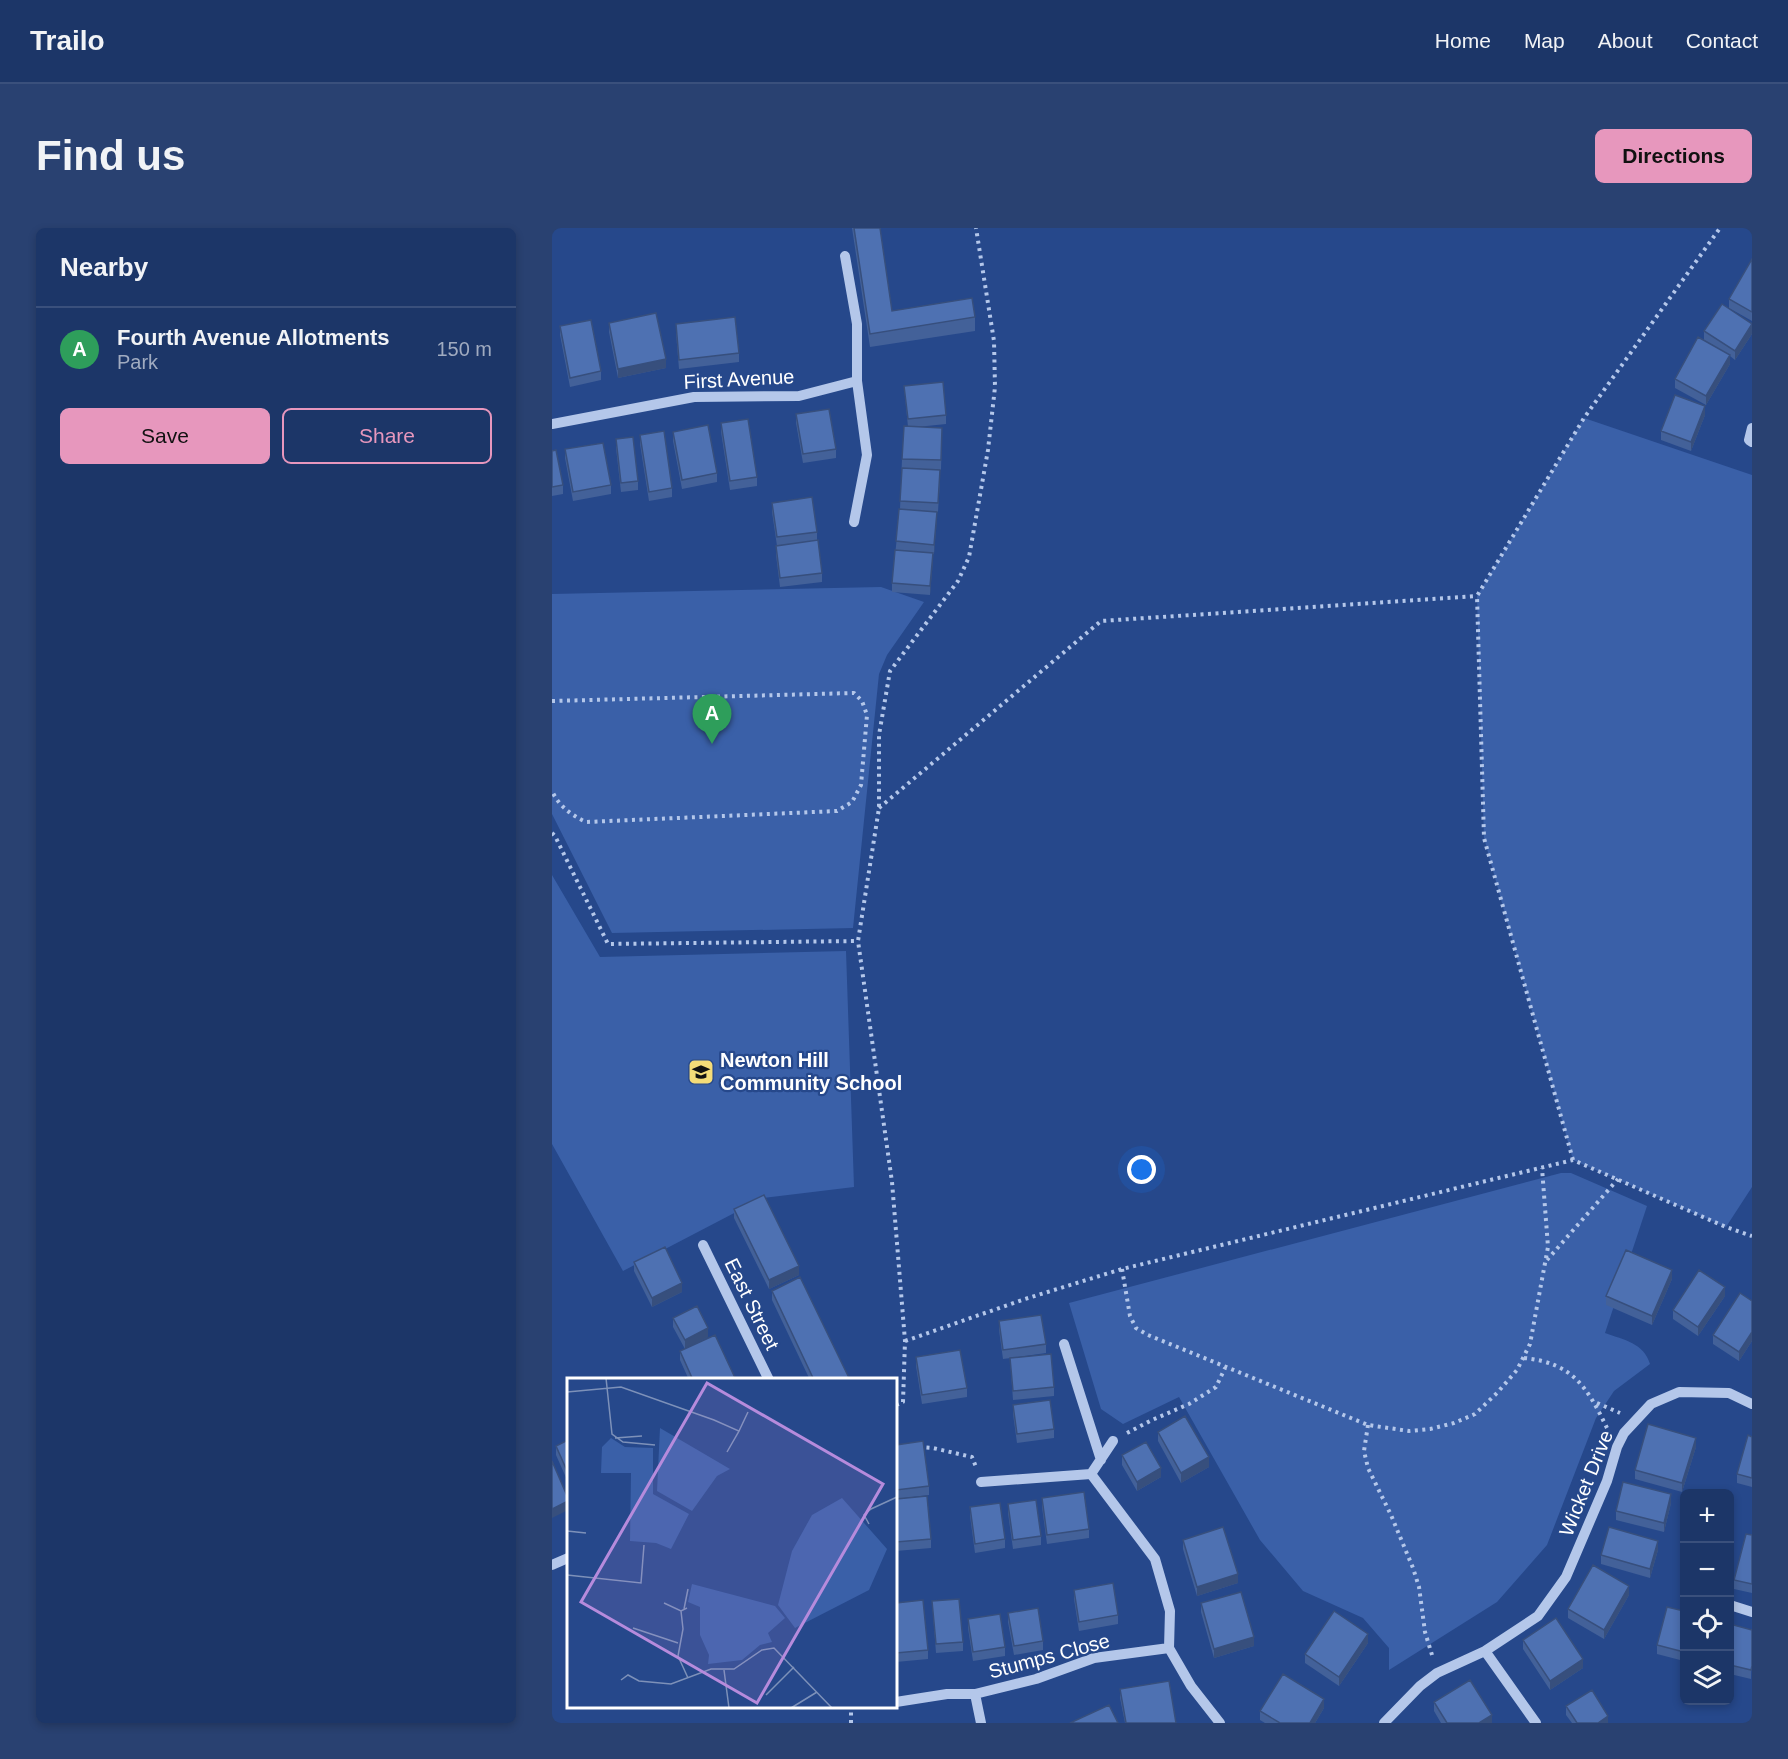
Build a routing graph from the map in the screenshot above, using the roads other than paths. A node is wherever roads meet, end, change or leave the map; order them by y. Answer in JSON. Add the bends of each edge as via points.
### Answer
{"nodes":[{"id":1,"x":845,"y":256,"type":"dead end"},
{"id":2,"x":857,"y":381,"type":"junction"},
{"id":3,"x":552,"y":424,"type":"edge"},
{"id":4,"x":1752,"y":428,"type":"edge"},
{"id":5,"x":1752,"y":442,"type":"edge"},
{"id":6,"x":855,"y":522,"type":"dead end"},
{"id":7,"x":703,"y":1245,"type":"dead end"},
{"id":8,"x":1064,"y":1344,"type":"dead end"},
{"id":9,"x":768,"y":1378,"type":"edge"},
{"id":10,"x":1752,"y":1404,"type":"edge"},
{"id":11,"x":1113,"y":1441,"type":"road end"},
{"id":12,"x":1101,"y":1460,"type":"junction"},
{"id":13,"x":1091,"y":1474,"type":"junction"},
{"id":14,"x":981,"y":1482,"type":"road end"},
{"id":15,"x":567,"y":1558,"type":"edge"},
{"id":16,"x":552,"y":1565,"type":"edge"},
{"id":17,"x":1734,"y":1606,"type":"edge"},
{"id":18,"x":1752,"y":1612,"type":"edge"},
{"id":19,"x":1169,"y":1648,"type":"junction"},
{"id":20,"x":1485,"y":1651,"type":"junction"},
{"id":21,"x":975,"y":1694,"type":"junction"},
{"id":22,"x":897,"y":1702,"type":"edge"},
{"id":23,"x":981,"y":1723,"type":"edge"},
{"id":24,"x":1220,"y":1723,"type":"edge"},
{"id":25,"x":1384,"y":1723,"type":"edge"},
{"id":26,"x":1536,"y":1723,"type":"edge"}],
"edges":[{"from":1,"to":2,"type":"street","via":[[857,324]]},
{"from":2,"to":3,"type":"street","name":"First Avenue","via":[[799,396],[694,397]]},
{"from":2,"to":6,"type":"street","via":[[867,454]]},
{"from":4,"to":5,"type":"street"},
{"from":7,"to":9,"type":"street","name":"East Street"},
{"from":8,"to":12,"type":"street"},
{"from":10,"to":20,"type":"street","name":"Wicket Drive","via":[[1729,1393],[1679,1392],[1651,1404],[1624,1433],[1617,1447],[1608,1481],[1566,1577],[1538,1616]]},
{"from":11,"to":12,"type":"street"},
{"from":12,"to":13,"type":"street"},
{"from":13,"to":14,"type":"street"},
{"from":13,"to":19,"type":"street","via":[[1155,1559],[1170,1611]]},
{"from":15,"to":16,"type":"street"},
{"from":17,"to":18,"type":"street"},
{"from":19,"to":21,"type":"street","name":"Stumps Close","via":[[1094,1658],[1036,1679]]},
{"from":19,"to":24,"type":"street","via":[[1191,1686]]},
{"from":20,"to":25,"type":"street","name":"Wicket Drive","via":[[1437,1673]]},
{"from":20,"to":26,"type":"street"},
{"from":21,"to":22,"type":"street","name":"Stumps Close"},
{"from":21,"to":23,"type":"street","name":"Stumps Close"}]}
